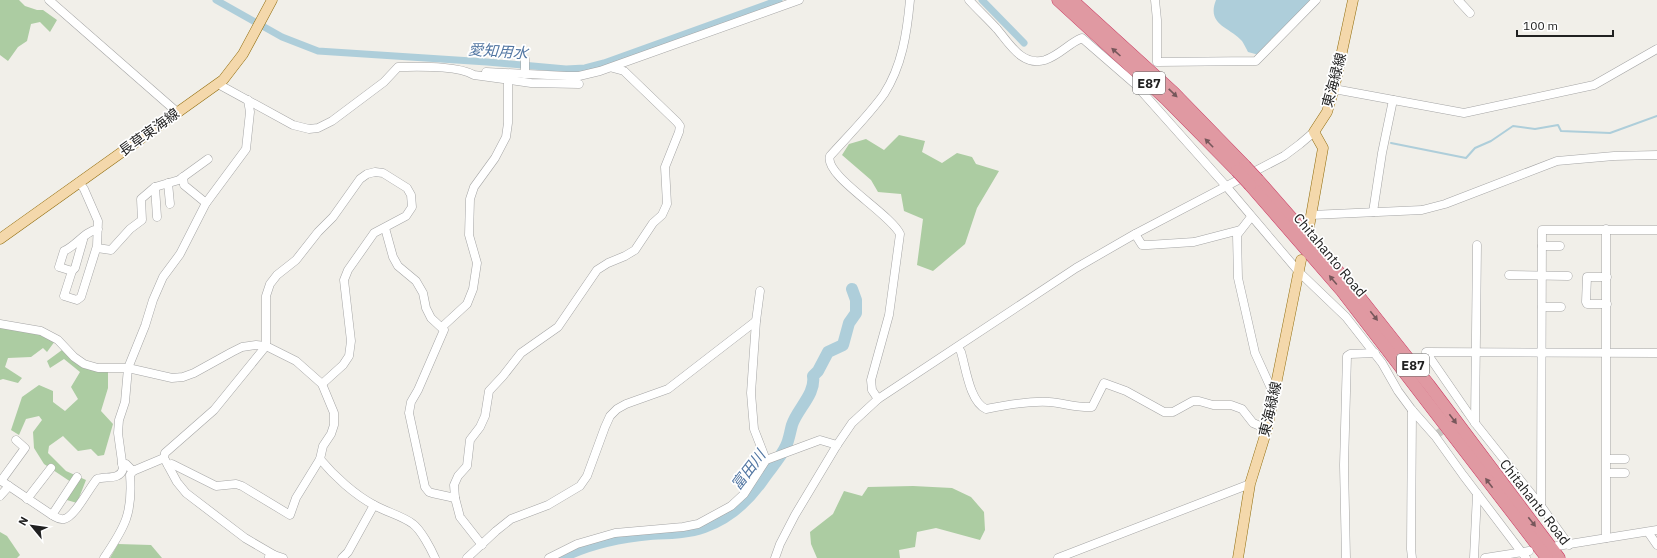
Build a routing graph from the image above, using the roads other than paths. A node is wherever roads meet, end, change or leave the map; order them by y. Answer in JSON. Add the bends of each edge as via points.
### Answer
{"nodes":[{"id":1,"x":49,"y":0,"type":"edge"},
{"id":2,"x":272,"y":0,"type":"edge"},
{"id":3,"x":799,"y":0,"type":"edge"},
{"id":4,"x":910,"y":0,"type":"edge"},
{"id":5,"x":969,"y":0,"type":"edge"},
{"id":6,"x":1058,"y":0,"type":"edge"},
{"id":7,"x":1072,"y":0,"type":"edge"},
{"id":8,"x":1155,"y":0,"type":"edge"},
{"id":9,"x":1316,"y":0,"type":"edge"},
{"id":10,"x":1353,"y":0,"type":"edge"},
{"id":11,"x":1458,"y":0,"type":"edge"},
{"id":12,"x":1470,"y":13,"type":"dead end"},
{"id":13,"x":1657,"y":49,"type":"edge"},
{"id":14,"x":526,"y":59,"type":"dead end"},
{"id":15,"x":613,"y":68,"type":"junction"},
{"id":16,"x":467,"y":71,"type":"junction"},
{"id":17,"x":525,"y":74,"type":"junction"},
{"id":18,"x":508,"y":80,"type":"junction"},
{"id":19,"x":218,"y":84,"type":"junction"},
{"id":20,"x":579,"y":84,"type":"dead end"},
{"id":21,"x":1334,"y":89,"type":"junction"},
{"id":22,"x":248,"y":100,"type":"junction"},
{"id":23,"x":1393,"y":100,"type":"junction"},
{"id":24,"x":176,"y":112,"type":"junction"},
{"id":25,"x":1314,"y":132,"type":"junction"},
{"id":26,"x":1657,"y":155,"type":"edge"},
{"id":27,"x":208,"y":159,"type":"dead end"},
{"id":28,"x":1241,"y":168,"type":"junction"},
{"id":29,"x":184,"y":181,"type":"junction"},
{"id":30,"x":79,"y":182,"type":"junction"},
{"id":31,"x":1254,"y":182,"type":"junction"},
{"id":32,"x":168,"y":183,"type":"junction"},
{"id":33,"x":1226,"y":186,"type":"junction"},
{"id":34,"x":155,"y":187,"type":"junction"},
{"id":35,"x":185,"y":196,"type":"dead end"},
{"id":36,"x":206,"y":203,"type":"junction"},
{"id":37,"x":170,"y":204,"type":"dead end"},
{"id":38,"x":1373,"y":212,"type":"junction"},
{"id":39,"x":1311,"y":215,"type":"junction"},
{"id":40,"x":157,"y":217,"type":"dead end"},
{"id":41,"x":1251,"y":217,"type":"junction"},
{"id":42,"x":1309,"y":227,"type":"dead end"},
{"id":43,"x":385,"y":228,"type":"junction"},
{"id":44,"x":98,"y":229,"type":"junction"},
{"id":45,"x":1606,"y":229,"type":"junction"},
{"id":46,"x":1240,"y":230,"type":"junction"},
{"id":47,"x":1657,"y":230,"type":"edge"},
{"id":48,"x":1135,"y":234,"type":"junction"},
{"id":49,"x":0,"y":239,"type":"edge"},
{"id":50,"x":82,"y":239,"type":"junction"},
{"id":51,"x":1477,"y":245,"type":"dead end"},
{"id":52,"x":1542,"y":246,"type":"junction"},
{"id":53,"x":1560,"y":246,"type":"dead end"},
{"id":54,"x":96,"y":248,"type":"junction"},
{"id":55,"x":1302,"y":260,"type":"dead end"},
{"id":56,"x":72,"y":271,"type":"junction"},
{"id":57,"x":1299,"y":272,"type":"junction"},
{"id":58,"x":1509,"y":275,"type":"dead end"},
{"id":59,"x":1542,"y":276,"type":"junction"},
{"id":60,"x":1568,"y":276,"type":"dead end"},
{"id":61,"x":1607,"y":276,"type":"junction"},
{"id":62,"x":760,"y":291,"type":"dead end"},
{"id":63,"x":1607,"y":304,"type":"junction"},
{"id":64,"x":1542,"y":307,"type":"junction"},
{"id":65,"x":1561,"y":307,"type":"dead end"},
{"id":66,"x":756,"y":321,"type":"junction"},
{"id":67,"x":0,"y":324,"type":"edge"},
{"id":68,"x":442,"y":327,"type":"junction"},
{"id":69,"x":266,"y":346,"type":"junction"},
{"id":70,"x":958,"y":347,"type":"junction"},
{"id":71,"x":1607,"y":352,"type":"junction"},
{"id":72,"x":1375,"y":353,"type":"junction"},
{"id":73,"x":1477,"y":353,"type":"junction"},
{"id":74,"x":1657,"y":353,"type":"edge"},
{"id":75,"x":1542,"y":354,"type":"junction"},
{"id":76,"x":128,"y":368,"type":"junction"},
{"id":77,"x":322,"y":384,"type":"junction"},
{"id":78,"x":1274,"y":391,"type":"junction"},
{"id":79,"x":878,"y":399,"type":"junction"},
{"id":80,"x":1412,"y":410,"type":"junction"},
{"id":81,"x":1476,"y":423,"type":"junction"},
{"id":82,"x":1266,"y":429,"type":"junction"},
{"id":83,"x":16,"y":440,"type":"dead end"},
{"id":84,"x":837,"y":445,"type":"junction"},
{"id":85,"x":320,"y":459,"type":"junction"},
{"id":86,"x":1607,"y":459,"type":"junction"},
{"id":87,"x":1625,"y":459,"type":"dead end"},
{"id":88,"x":766,"y":460,"type":"junction"},
{"id":89,"x":166,"y":462,"type":"junction"},
{"id":90,"x":122,"y":464,"type":"junction"},
{"id":91,"x":51,"y":468,"type":"dead end"},
{"id":92,"x":133,"y":472,"type":"junction"},
{"id":93,"x":1625,"y":472,"type":"dead end"},
{"id":94,"x":1607,"y":473,"type":"junction"},
{"id":95,"x":77,"y":477,"type":"dead end"},
{"id":96,"x":1,"y":480,"type":"edge"},
{"id":97,"x":1250,"y":484,"type":"junction"},
{"id":98,"x":9,"y":486,"type":"junction"},
{"id":99,"x":1476,"y":494,"type":"junction"},
{"id":100,"x":0,"y":496,"type":"edge"},
{"id":101,"x":455,"y":498,"type":"junction"},
{"id":102,"x":27,"y":499,"type":"junction"},
{"id":103,"x":374,"y":505,"type":"junction"},
{"id":104,"x":1541,"y":506,"type":"junction"},
{"id":105,"x":52,"y":515,"type":"junction"},
{"id":106,"x":1657,"y":530,"type":"edge"},
{"id":107,"x":1648,"y":532,"type":"junction"},
{"id":108,"x":1606,"y":538,"type":"junction"},
{"id":109,"x":1569,"y":544,"type":"junction"},
{"id":110,"x":482,"y":545,"type":"junction"},
{"id":111,"x":1657,"y":545,"type":"edge"},
{"id":112,"x":1558,"y":552,"type":"edge"},
{"id":113,"x":1525,"y":554,"type":"edge"},
{"id":114,"x":271,"y":557,"type":"edge"},
{"id":115,"x":104,"y":558,"type":"edge"},
{"id":116,"x":283,"y":558,"type":"edge"},
{"id":117,"x":342,"y":558,"type":"edge"},
{"id":118,"x":435,"y":558,"type":"edge"},
{"id":119,"x":467,"y":558,"type":"edge"},
{"id":120,"x":549,"y":558,"type":"edge"},
{"id":121,"x":775,"y":558,"type":"edge"},
{"id":122,"x":1058,"y":558,"type":"edge"},
{"id":123,"x":1238,"y":558,"type":"edge"},
{"id":124,"x":1346,"y":558,"type":"edge"},
{"id":125,"x":1412,"y":558,"type":"edge"},
{"id":126,"x":1474,"y":558,"type":"edge"},
{"id":127,"x":1485,"y":558,"type":"edge"},
{"id":128,"x":1547,"y":558,"type":"edge"}],
"edges":[{"from":1,"to":24,"type":"street"},
{"from":2,"to":19,"type":"main road","name":"長草東海線","via":[[243,54]]},
{"from":3,"to":15,"type":"street"},
{"from":4,"to":79,"type":"street","via":[[901,54],[884,94],[828,160],[845,182],[890,221],[900,234],[889,315],[871,380],[872,390]]},
{"from":5,"to":33,"type":"street","via":[[1012,48],[1031,60],[1037,62],[1054,56],[1082,38],[1135,84]]},
{"from":28,"to":6,"type":"highway","name":"Chitahanto Road","number":"E87","one_way":true},
{"from":7,"to":28,"type":"highway","name":"Chitahanto Road","number":"E87","one_way":true,"via":[[1173,92]]},
{"from":8,"to":9,"type":"street","via":[[1157,62],[1256,60]]},
{"from":10,"to":21,"type":"main road","name":"東海緑線"},
{"from":11,"to":12,"type":"street"},
{"from":13,"to":23,"type":"street","via":[[1594,85],[1464,113]]},
{"from":14,"to":17,"type":"street"},
{"from":15,"to":17,"type":"street","via":[[579,76]]},
{"from":15,"to":101,"type":"street","via":[[624,71],[680,126],[664,167],[667,204],[662,215],[653,223],[635,250],[597,270],[558,327],[521,353],[489,391],[485,416],[470,440],[467,466],[454,485]]},
{"from":16,"to":17,"type":"street"},
{"from":16,"to":18,"type":"street","via":[[474,75]]},
{"from":16,"to":22,"type":"street","via":[[398,67],[384,82],[332,121],[318,128],[309,129],[293,125]]},
{"from":18,"to":20,"type":"street"},
{"from":18,"to":68,"type":"street","via":[[506,137],[496,158],[474,187],[470,199],[469,235],[477,263],[473,289],[467,304]]},
{"from":19,"to":22,"type":"street"},
{"from":19,"to":24,"type":"main road","name":"長草東海線"},
{"from":21,"to":23,"type":"street"},
{"from":21,"to":25,"type":"main road","name":"東海緑線","via":[[1326,112]]},
{"from":22,"to":36,"type":"street","via":[[250,112],[246,149]]},
{"from":23,"to":38,"type":"street"},
{"from":24,"to":30,"type":"main road","name":"長草東海線"},
{"from":25,"to":33,"type":"street","via":[[1284,156]]},
{"from":25,"to":39,"type":"main road","via":[[1323,148]]},
{"from":26,"to":38,"type":"street","via":[[1557,161],[1445,204],[1422,210]]},
{"from":27,"to":29,"type":"street"},
{"from":28,"to":31,"type":"highway","name":"Chitahanto Road","number":"E87","bridge":true},
{"from":29,"to":32,"type":"street"},
{"from":29,"to":35,"type":"street"},
{"from":29,"to":36,"type":"street"},
{"from":30,"to":44,"type":"street","via":[[98,221]]},
{"from":30,"to":49,"type":"main road","name":"長草東海線"},
{"from":31,"to":112,"type":"highway","name":"Chitahanto Road","number":"E87","one_way":true,"via":[[1316,244],[1360,297]]},
{"from":128,"to":31,"type":"highway","name":"Chitahanto Road","number":"E87","one_way":true,"via":[[1387,347]]},
{"from":32,"to":34,"type":"street"},
{"from":32,"to":37,"type":"street"},
{"from":33,"to":41,"type":"street"},
{"from":33,"to":48,"type":"street"},
{"from":34,"to":40,"type":"street"},
{"from":34,"to":54,"type":"street","via":[[141,199],[142,220],[111,250]]},
{"from":36,"to":76,"type":"street","via":[[180,254],[163,277]]},
{"from":38,"to":39,"type":"street"},
{"from":39,"to":42,"type":"main road"},
{"from":41,"to":46,"type":"street"},
{"from":41,"to":57,"type":"street"},
{"from":43,"to":68,"type":"street","via":[[393,258],[398,266],[416,281],[431,318]]},
{"from":43,"to":69,"type":"street","via":[[406,216],[412,207],[412,195],[407,188],[383,173],[367,174],[360,179],[333,217],[296,260],[276,274],[270,284],[266,296]]},
{"from":43,"to":77,"type":"street","via":[[374,233],[348,270],[344,280],[351,341],[349,356]]},
{"from":44,"to":50,"type":"street","via":[[92,230]]},
{"from":44,"to":54,"type":"street"},
{"from":45,"to":47,"type":"street"},
{"from":45,"to":52,"type":"street","via":[[1542,230]]},
{"from":45,"to":61,"type":"street"},
{"from":46,"to":48,"type":"street","via":[[1194,242],[1148,246],[1142,245]]},
{"from":46,"to":78,"type":"street","via":[[1237,235],[1238,278],[1246,320],[1255,353]]},
{"from":48,"to":70,"type":"street","via":[[1076,268]]},
{"from":50,"to":56,"type":"street"},
{"from":50,"to":56,"type":"street","via":[[64,251],[59,266]]},
{"from":51,"to":73,"type":"street"},
{"from":52,"to":53,"type":"street"},
{"from":52,"to":59,"type":"street"},
{"from":54,"to":56,"type":"street","via":[[81,297],[77,300],[64,296]]},
{"from":55,"to":57,"type":"main road","name":"東海緑線"},
{"from":57,"to":72,"type":"street","via":[[1346,317]]},
{"from":57,"to":78,"type":"main road","name":"東海緑線"},
{"from":58,"to":59,"type":"street"},
{"from":59,"to":60,"type":"street"},
{"from":59,"to":64,"type":"street"},
{"from":61,"to":63,"type":"street"},
{"from":61,"to":63,"type":"street","via":[[1587,277],[1586,302]]},
{"from":62,"to":66,"type":"street"},
{"from":63,"to":71,"type":"street"},
{"from":64,"to":65,"type":"street"},
{"from":64,"to":75,"type":"street"},
{"from":66,"to":88,"type":"street","via":[[751,393],[754,428]]},
{"from":66,"to":110,"type":"street","via":[[668,389],[618,409],[610,416],[587,476],[580,486],[548,504],[511,519]]},
{"from":67,"to":76,"type":"street","via":[[41,331],[58,340],[84,364],[98,368]]},
{"from":68,"to":101,"type":"street","via":[[444,330],[411,402],[409,414],[425,487],[429,492]]},
{"from":69,"to":76,"type":"street","via":[[242,348],[183,377],[172,378]]},
{"from":69,"to":77,"type":"street","via":[[296,361]]},
{"from":69,"to":89,"type":"street","via":[[214,410],[165,453]]},
{"from":70,"to":79,"type":"street"},
{"from":70,"to":82,"type":"street","via":[[974,397],[981,407],[986,409],[1023,402],[1092,407],[1104,383],[1126,391],[1164,412],[1173,412],[1193,401],[1231,405],[1242,409],[1253,423]]},
{"from":71,"to":74,"type":"street"},
{"from":71,"to":75,"type":"street"},
{"from":71,"to":86,"type":"street"},
{"from":72,"to":80,"type":"street"},
{"from":72,"to":124,"type":"street","via":[[1347,356],[1344,465]]},
{"from":73,"to":75,"type":"street"},
{"from":73,"to":81,"type":"street"},
{"from":73,"to":81,"type":"street","via":[[1426,352]]},
{"from":75,"to":104,"type":"street"},
{"from":76,"to":90,"type":"street","via":[[125,402],[118,433]]},
{"from":77,"to":85,"type":"street","via":[[334,413],[334,425],[332,434],[323,446]]},
{"from":78,"to":82,"type":"main road","name":"東海緑線"},
{"from":79,"to":84,"type":"street","via":[[852,423]]},
{"from":80,"to":99,"type":"street","via":[[1435,436]]},
{"from":80,"to":125,"type":"street"},
{"from":81,"to":104,"type":"street"},
{"from":82,"to":97,"type":"main road","name":"東海緑線"},
{"from":83,"to":96,"type":"street","via":[[26,448]]},
{"from":84,"to":88,"type":"street","via":[[820,440]]},
{"from":84,"to":121,"type":"street","via":[[780,544]]},
{"from":85,"to":89,"type":"street","via":[[296,498],[290,515],[242,486],[216,486]]},
{"from":85,"to":103,"type":"street","via":[[332,473]]},
{"from":86,"to":87,"type":"street"},
{"from":86,"to":94,"type":"street"},
{"from":88,"to":120,"type":"street","via":[[744,494],[731,506],[698,524],[615,533],[577,544]]},
{"from":89,"to":92,"type":"street"},
{"from":89,"to":114,"type":"street","via":[[186,493]]},
{"from":90,"to":92,"type":"street","via":[[126,464]]},
{"from":90,"to":105,"type":"street","via":[[120,475],[97,479],[68,518],[61,519]]},
{"from":91,"to":102,"type":"street"},
{"from":92,"to":115,"type":"street","via":[[130,475],[128,516],[121,533]]},
{"from":93,"to":94,"type":"street"},
{"from":94,"to":108,"type":"street"},
{"from":95,"to":105,"type":"street"},
{"from":96,"to":98,"type":"street"},
{"from":97,"to":122,"type":"street"},
{"from":97,"to":123,"type":"main road","name":"東海緑線"},
{"from":98,"to":100,"type":"street"},
{"from":98,"to":102,"type":"street"},
{"from":99,"to":113,"type":"street"},
{"from":99,"to":126,"type":"street"},
{"from":101,"to":110,"type":"street","via":[[460,517]]},
{"from":102,"to":105,"type":"street"},
{"from":103,"to":117,"type":"street","via":[[348,552]]},
{"from":103,"to":118,"type":"street","via":[[414,524]]},
{"from":104,"to":109,"type":"street"},
{"from":106,"to":107,"type":"street"},
{"from":107,"to":108,"type":"street"},
{"from":107,"to":111,"type":"street"},
{"from":108,"to":109,"type":"street"},
{"from":109,"to":112,"type":"street"},
{"from":110,"to":119,"type":"street"},
{"from":113,"to":127,"type":"street"},
{"from":114,"to":116,"type":"street"}]}
